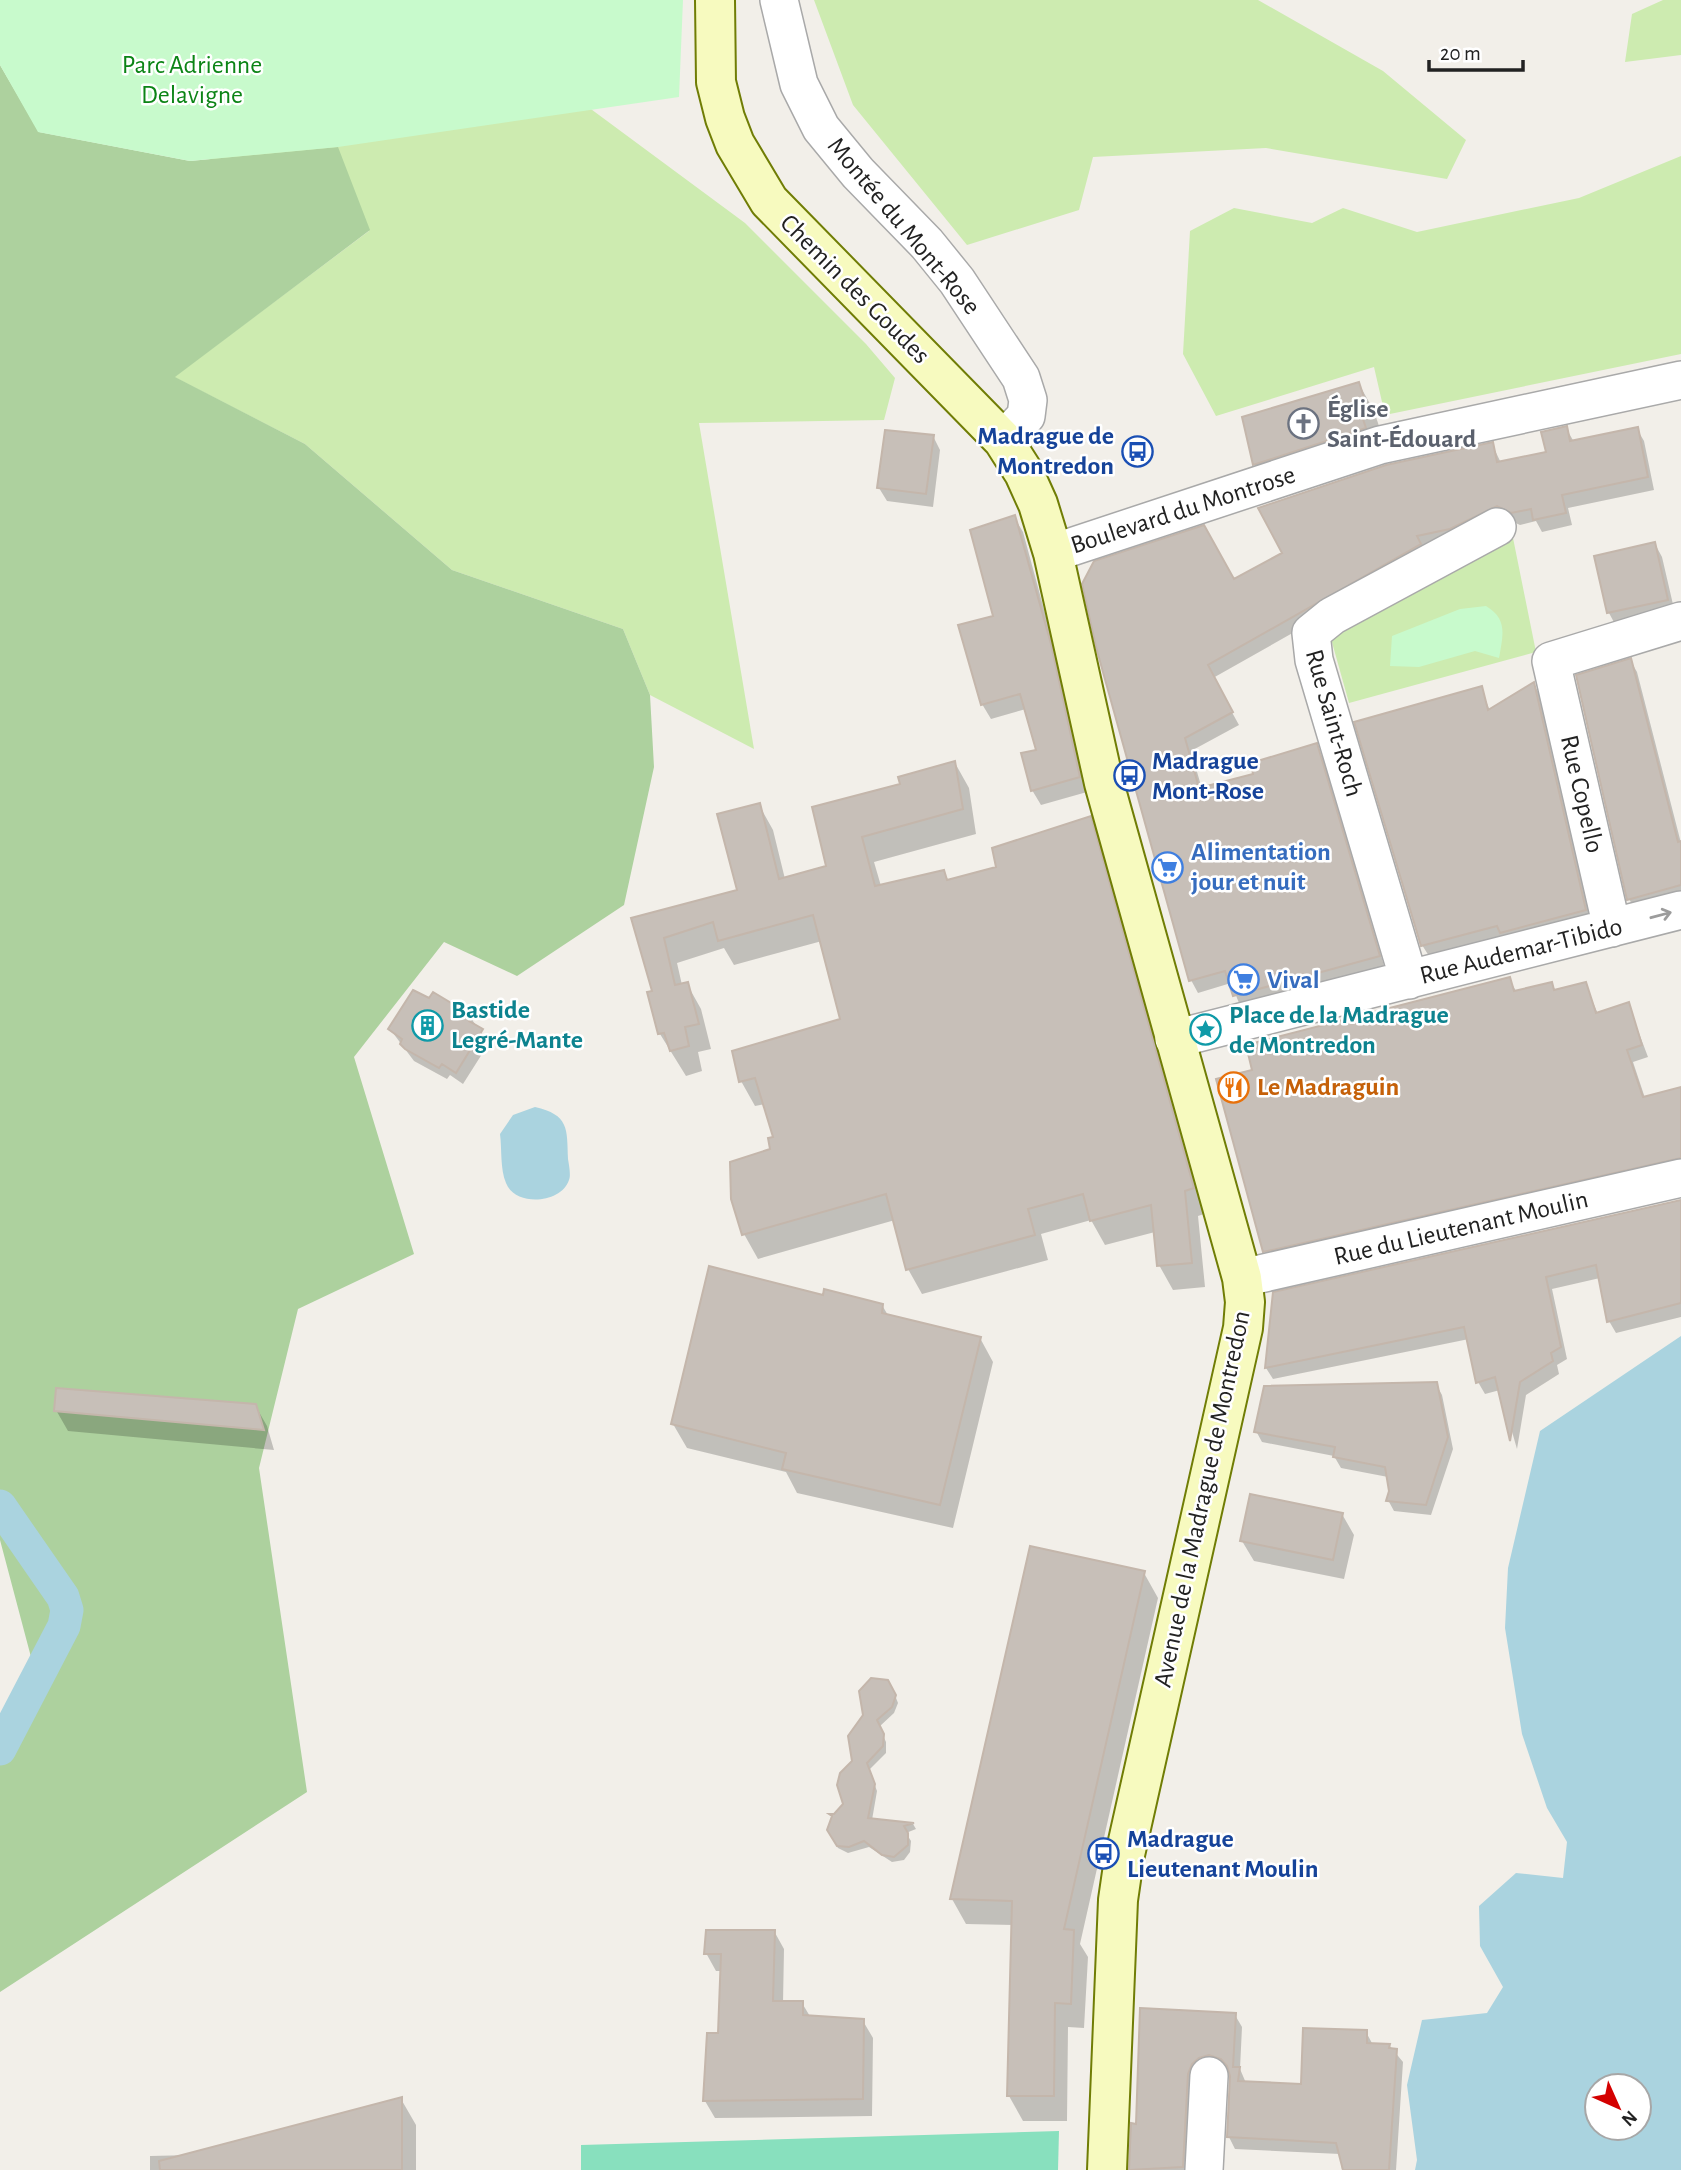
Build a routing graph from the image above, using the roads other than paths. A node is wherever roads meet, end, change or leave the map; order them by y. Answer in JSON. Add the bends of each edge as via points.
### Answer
{"nodes":[{"id":1,"x":715,"y":0,"type":"edge"},
{"id":2,"x":779,"y":0,"type":"edge"},
{"id":3,"x":1681,"y":380,"type":"edge"},
{"id":4,"x":1003,"y":440,"type":"junction"},
{"id":5,"x":1497,"y":527,"type":"dead end"},
{"id":6,"x":1054,"y":553,"type":"junction"},
{"id":7,"x":1681,"y":621,"type":"edge"},
{"id":8,"x":1681,"y":910,"type":"edge"},
{"id":9,"x":1612,"y":928,"type":"junction"},
{"id":10,"x":1409,"y":980,"type":"junction"},
{"id":11,"x":1174,"y":1039,"type":"junction"},
{"id":12,"x":1681,"y":1178,"type":"edge"},
{"id":13,"x":1241,"y":1278,"type":"junction"},
{"id":14,"x":1209,"y":2076,"type":"dead end"},
{"id":15,"x":1107,"y":2170,"type":"edge"},
{"id":16,"x":1205,"y":2170,"type":"edge"}],
"edges":[{"from":1,"to":4,"type":"street","name":"Chemin des Goudes","via":[[716,82],[725,118],[769,201]]},
{"from":2,"to":4,"type":"street","name":"Montée du Mont-Rose","via":[[799,84],[821,128],[957,281],[1021,378],[1028,400],[1026,416]]},
{"from":3,"to":6,"type":"street","name":"Boulevard du Montrose","via":[[1380,446]]},
{"from":4,"to":6,"type":"street","name":"Chemin des Goudes","via":[[1034,493]]},
{"from":5,"to":10,"type":"street","name":"Rue Saint-Roch","via":[[1332,616],[1311,634],[1314,660]]},
{"from":6,"to":11,"type":"street","name":"Avenue de la Madrague de Montredon","via":[[1104,783]]},
{"from":7,"to":9,"type":"street","name":"Rue Copello","via":[[1551,660]]},
{"from":9,"to":8,"type":"street","name":"Rue Audemar-Tibido","one_way":true},
{"from":9,"to":10,"type":"street","name":"Rue Audemar-Tibido"},
{"from":10,"to":11,"type":"street","name":"Rue Audemar-Tibido"},
{"from":11,"to":13,"type":"street","name":"Avenue de la Madrague de Montredon"},
{"from":12,"to":13,"type":"street","name":"Rue du Lieutenant Moulin"},
{"from":13,"to":15,"type":"street","name":"Avenue de la Madrague de Montredon","via":[[1243,1328],[1124,1859],[1118,1900]]},
{"from":14,"to":16,"type":"street"}]}
